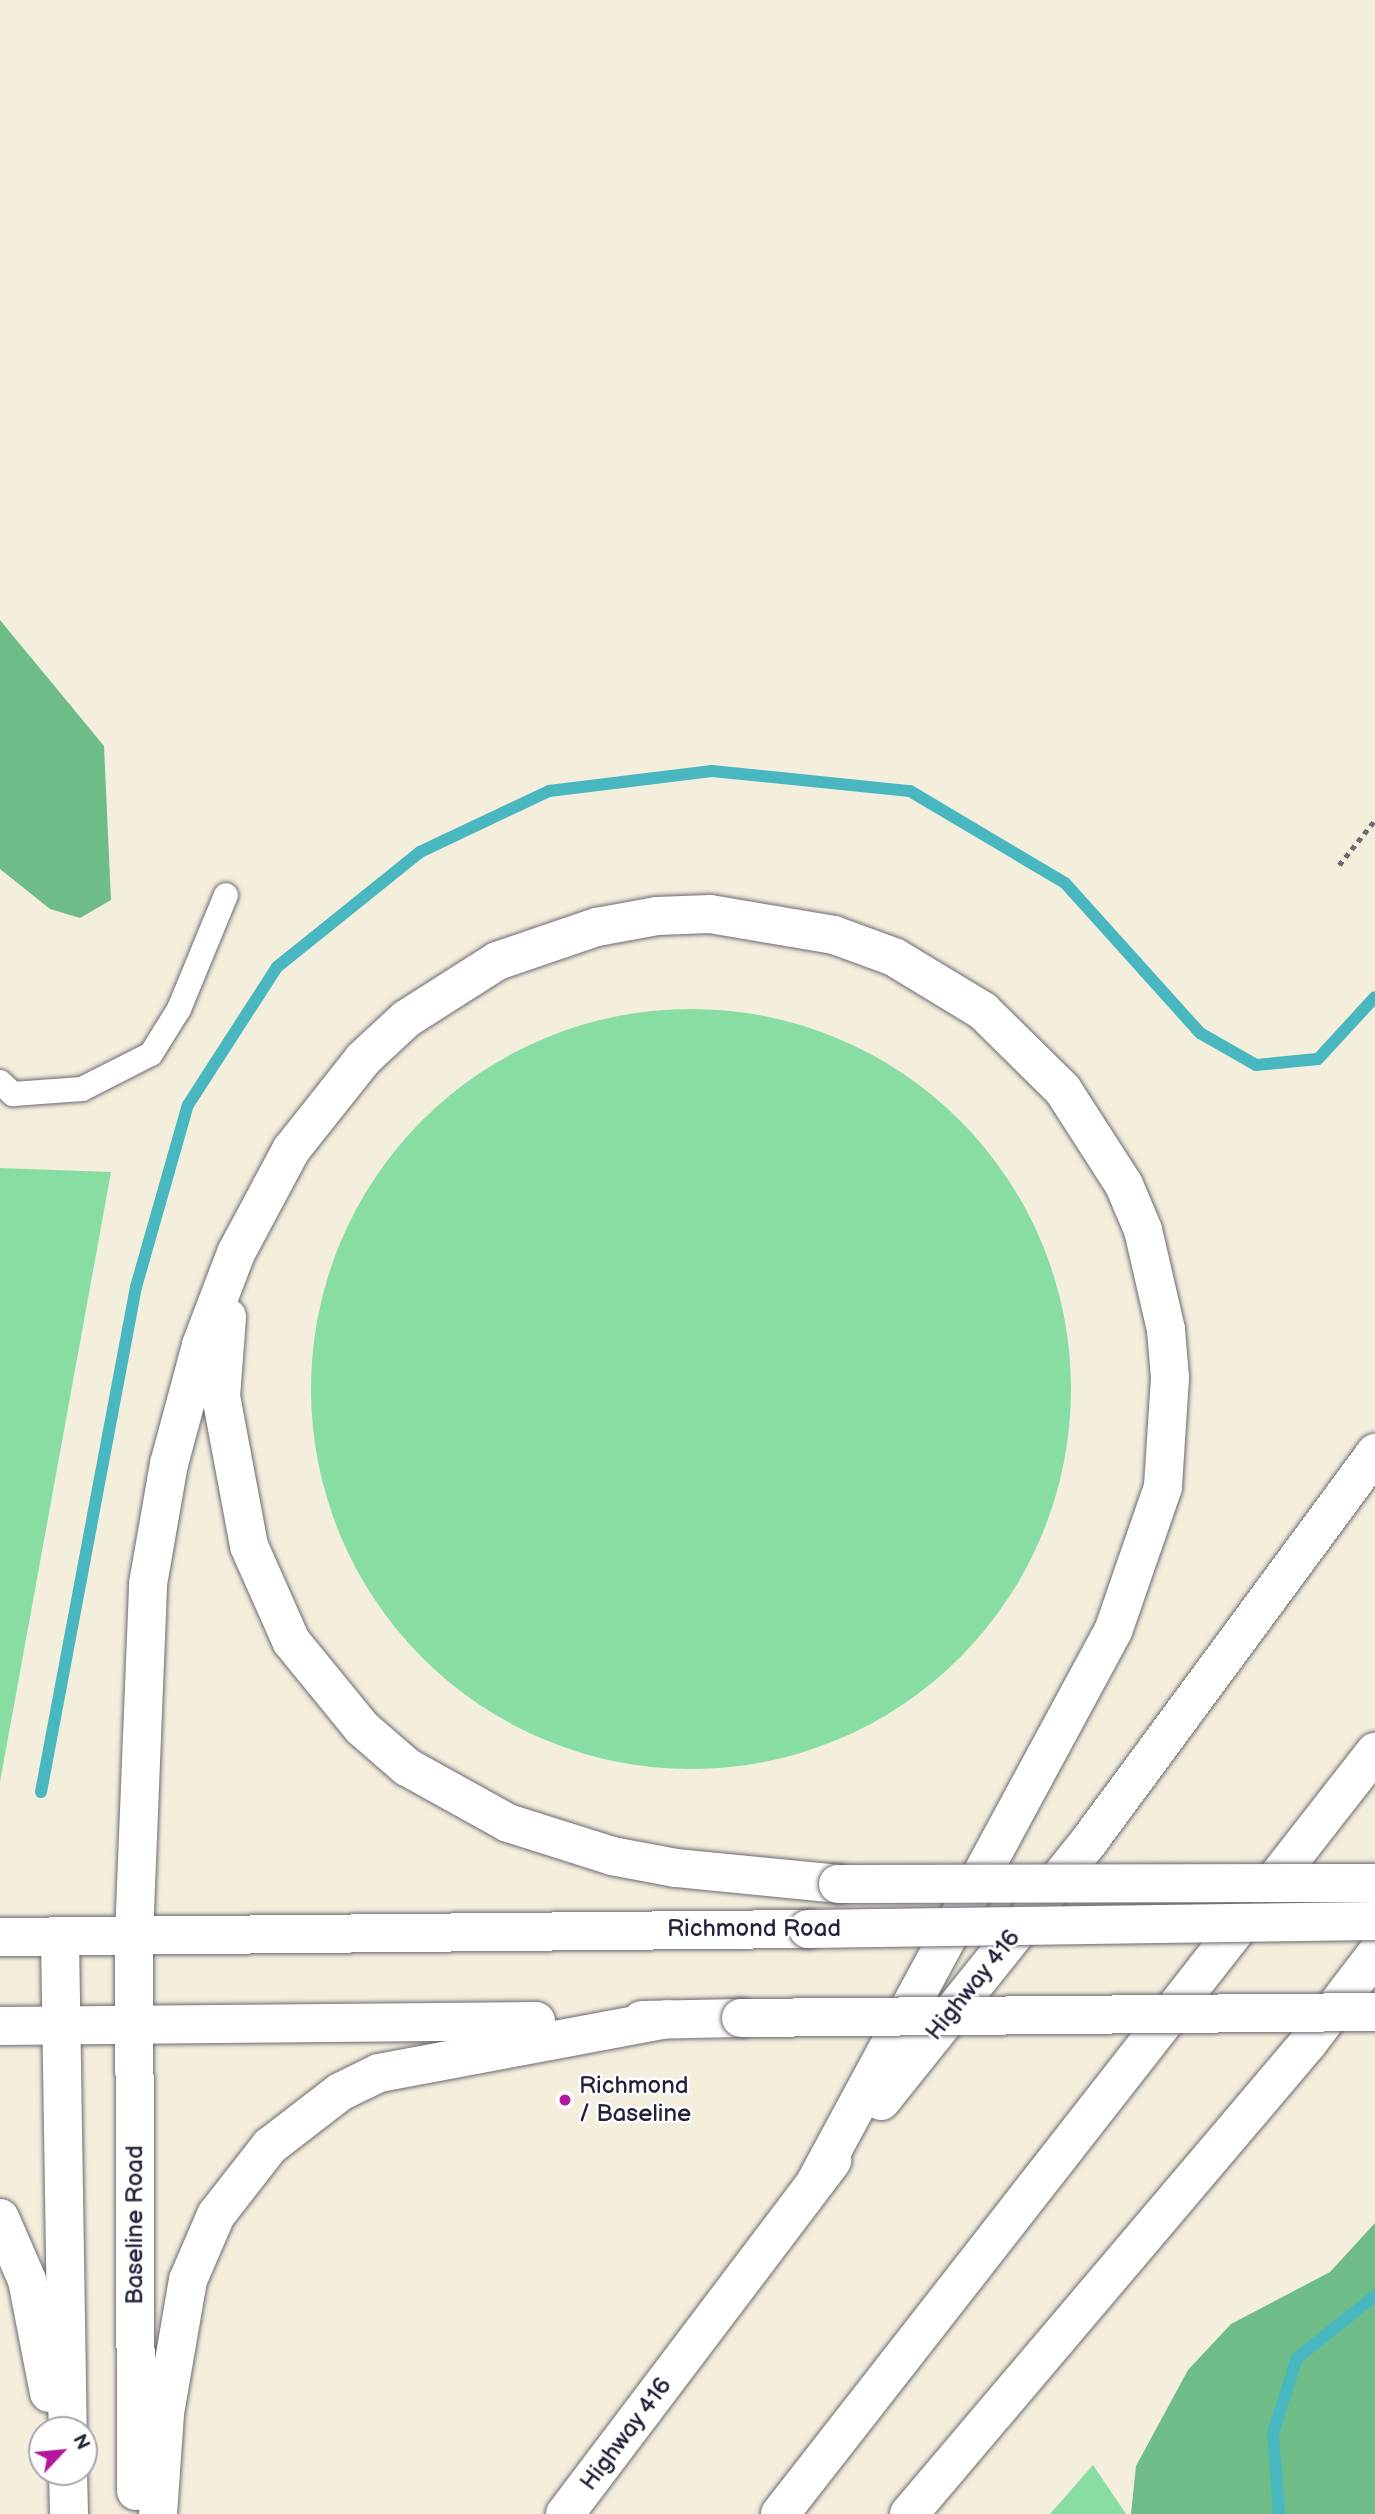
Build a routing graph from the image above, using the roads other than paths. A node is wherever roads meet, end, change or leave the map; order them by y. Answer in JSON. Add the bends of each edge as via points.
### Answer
{"nodes":[{"id":1,"x":226,"y":895,"type":"dead end"},
{"id":2,"x":0,"y":1082,"type":"edge"},
{"id":3,"x":236,"y":1253,"type":"junction"},
{"id":4,"x":1375,"y":1453,"type":"edge"},
{"id":5,"x":1375,"y":1752,"type":"edge"},
{"id":6,"x":1375,"y":1883,"type":"edge"},
{"id":7,"x":1375,"y":1921,"type":"edge"},
{"id":8,"x":134,"y":1936,"type":"junction"},
{"id":9,"x":0,"y":1937,"type":"edge"},
{"id":10,"x":60,"y":1938,"type":"junction"},
{"id":11,"x":1375,"y":1955,"type":"edge"},
{"id":12,"x":1375,"y":2012,"type":"edge"},
{"id":13,"x":667,"y":2019,"type":"junction"},
{"id":14,"x":61,"y":2025,"type":"junction"},
{"id":15,"x":0,"y":2026,"type":"edge"},
{"id":16,"x":134,"y":2028,"type":"junction"},
{"id":17,"x":816,"y":2181,"type":"junction"},
{"id":18,"x":0,"y":2218,"type":"edge"},
{"id":19,"x":53,"y":2416,"type":"edge"},
{"id":20,"x":68,"y":2416,"type":"edge"},
{"id":21,"x":137,"y":2514,"type":"edge"},
{"id":22,"x":158,"y":2514,"type":"edge"},
{"id":23,"x":565,"y":2514,"type":"edge"},
{"id":24,"x":780,"y":2514,"type":"edge"},
{"id":25,"x":909,"y":2514,"type":"edge"}],
"edges":[{"from":1,"to":2,"type":"lane","via":[[179,1009],[151,1054],[82,1089],[13,1094]]},
{"from":3,"to":6,"type":"main road","bridge":true,"via":[[221,1396],[239,1511],[265,1592],[291,1641],[362,1728],[407,1767],[508,1824],[612,1856],[677,1868],[838,1884]]},
{"from":3,"to":8,"type":"main road","name":"Baseline Road","via":[[181,1410],[148,1584]]},
{"from":3,"to":17,"type":"main road","via":[[291,1150],[363,1059],[405,1019],[497,961],[597,927],[657,916],[779,923],[894,957],[983,1011],[1027,1049],[1094,1132],[1143,1230],[1166,1330],[1168,1434],[1157,1511],[1113,1631]]},
{"from":4,"to":17,"type":"main road","name":"Highway 416","via":[[1090,1840]]},
{"from":5,"to":24,"type":"main road"},
{"from":7,"to":8,"type":"main road","name":"Richmond Road","bridge":true},
{"from":8,"to":10,"type":"main road","name":"Richmond Road"},
{"from":8,"to":16,"type":"main road","name":"Baseline Road"},
{"from":9,"to":10,"type":"main road","name":"Richmond Road"},
{"from":10,"to":14,"type":"main road"},
{"from":11,"to":25,"type":"main road","via":[[1308,2043]]},
{"from":12,"to":13,"type":"main road","bridge":true},
{"from":13,"to":16,"type":"main road"},
{"from":13,"to":22,"type":"main road","via":[[379,2073],[340,2092],[270,2146],[216,2215],[188,2280],[167,2399]]},
{"from":14,"to":15,"type":"main road"},
{"from":14,"to":16,"type":"main road"},
{"from":14,"to":20,"type":"main road"},
{"from":16,"to":21,"type":"main road","name":"Baseline Road"},
{"from":17,"to":23,"type":"main road","name":"Highway 416"},
{"from":18,"to":19,"type":"main road","via":[[27,2280]]}]}
